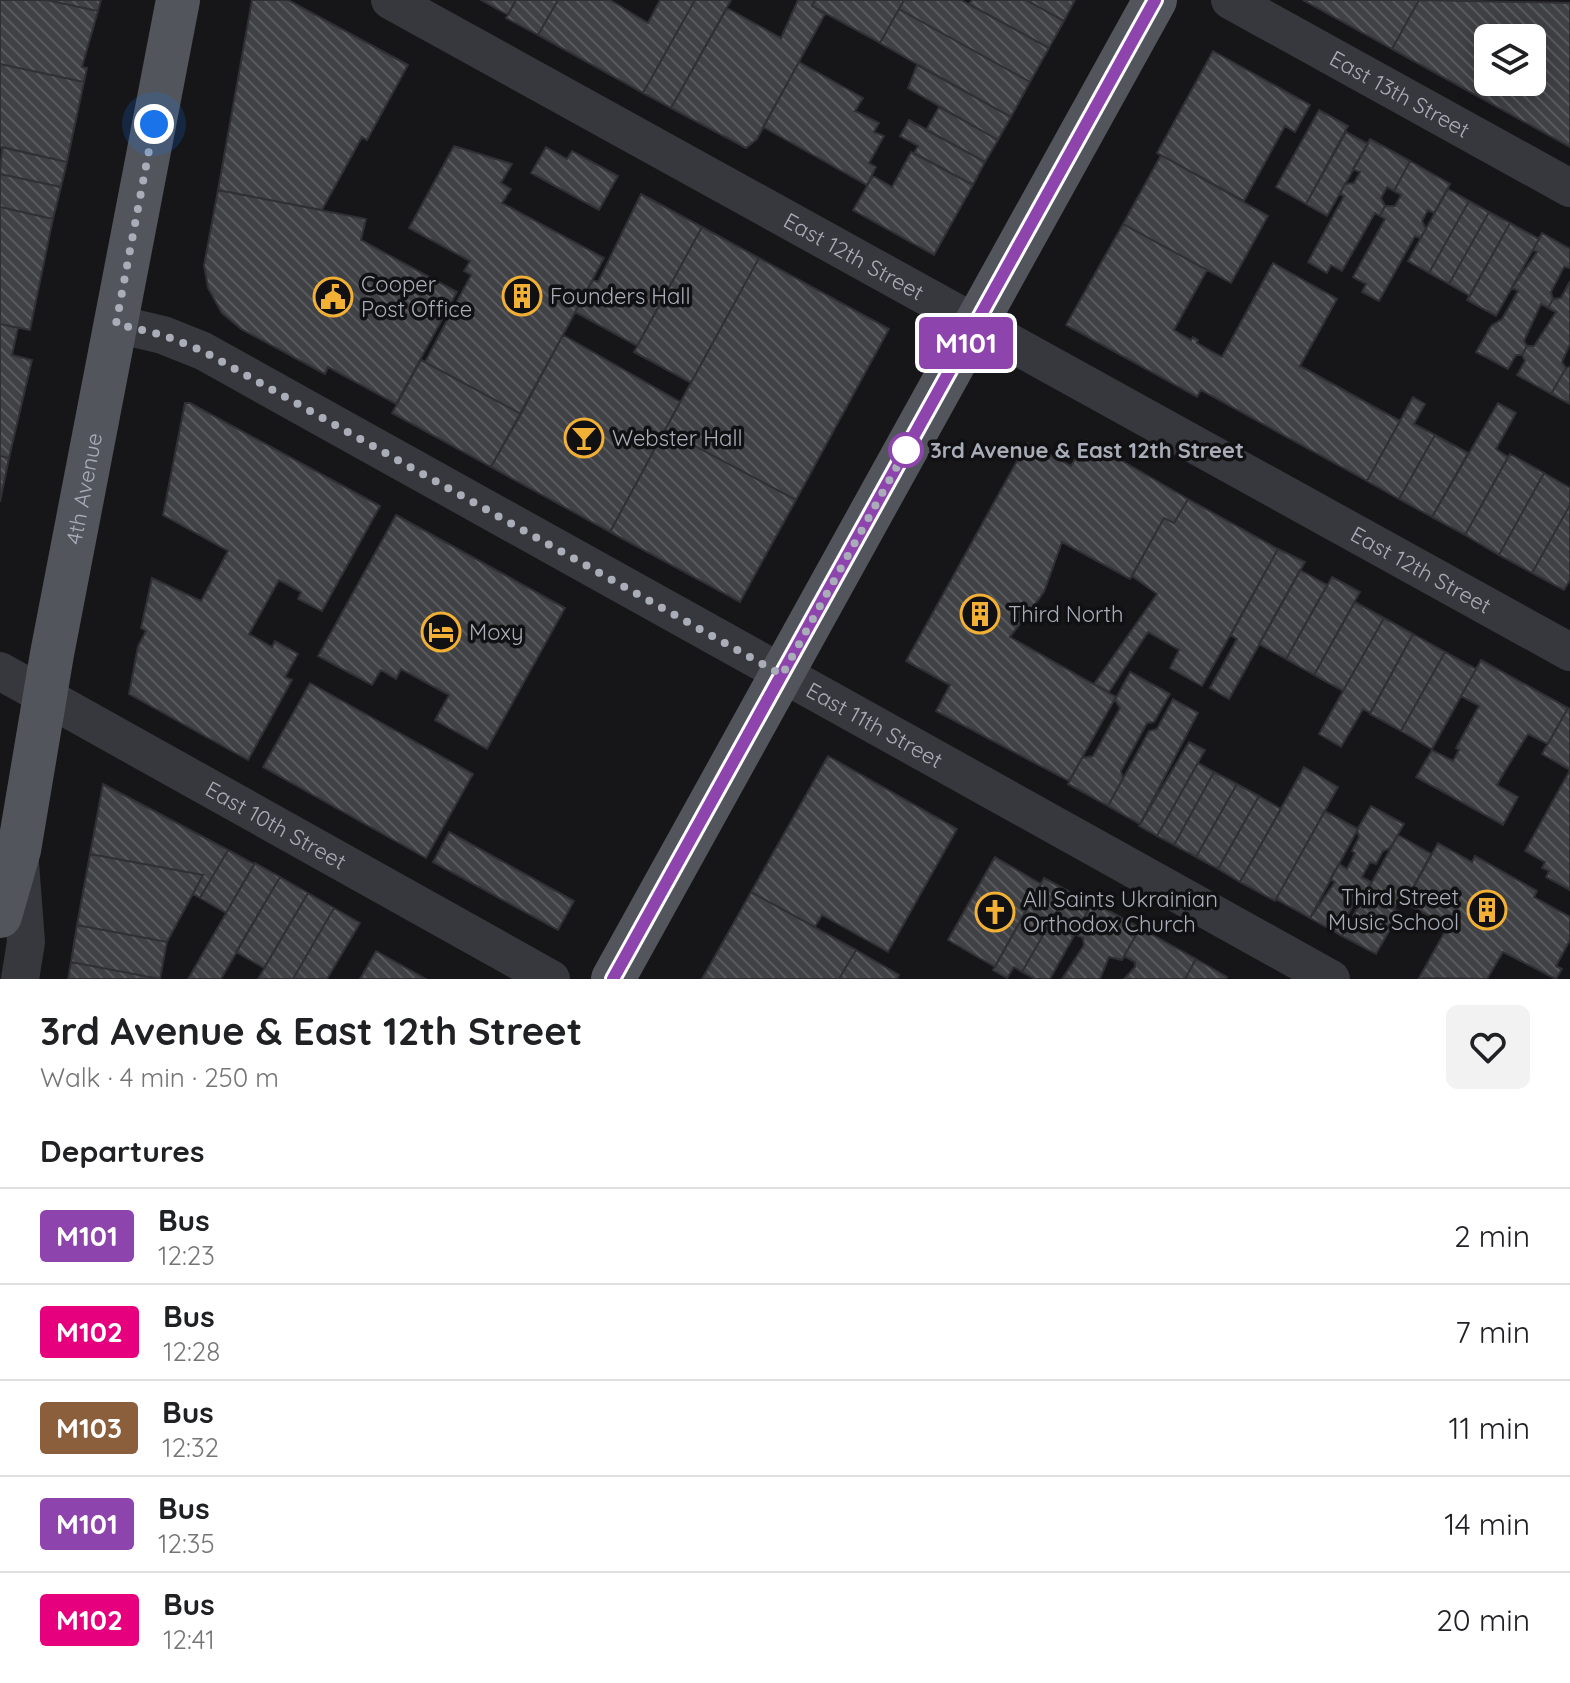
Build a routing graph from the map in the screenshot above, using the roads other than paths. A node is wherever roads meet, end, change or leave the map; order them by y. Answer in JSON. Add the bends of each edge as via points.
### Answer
{"nodes":[{"id":1,"x":178,"y":0,"type":"edge"},
{"id":2,"x":390,"y":0,"type":"edge"},
{"id":3,"x":1155,"y":0,"type":"edge"},
{"id":4,"x":1230,"y":0,"type":"edge"},
{"id":5,"x":1570,"y":188,"type":"edge"},
{"id":6,"x":116,"y":324,"type":"junction"},
{"id":7,"x":976,"y":326,"type":"junction"},
{"id":8,"x":1570,"y":652,"type":"edge"},
{"id":9,"x":0,"y":671,"type":"edge"},
{"id":10,"x":782,"y":675,"type":"junction"},
{"id":11,"x":45,"y":697,"type":"junction"},
{"id":12,"x":19,"y":850,"type":"junction"},
{"id":13,"x":0,"y":916,"type":"edge"},
{"id":14,"x":20,"y":979,"type":"edge"},
{"id":15,"x":551,"y":979,"type":"edge"},
{"id":16,"x":613,"y":979,"type":"edge"},
{"id":17,"x":1331,"y":979,"type":"edge"}],
"edges":[{"from":1,"to":6,"type":"main road","name":"4th Avenue"},
{"from":2,"to":7,"type":"street","name":"East 12th Street"},
{"from":3,"to":7,"type":"main road"},
{"from":4,"to":5,"type":"street","name":"East 13th Street"},
{"from":6,"to":10,"type":"street","name":"East 11th Street","via":[[203,351]]},
{"from":6,"to":11,"type":"main road","name":"4th Avenue"},
{"from":7,"to":8,"type":"street","name":"East 12th Street"},
{"from":7,"to":10,"type":"main road"},
{"from":9,"to":11,"type":"street","name":"East 10th Street"},
{"from":10,"to":16,"type":"main road"},
{"from":10,"to":17,"type":"street","name":"East 11th Street"},
{"from":11,"to":12,"type":"main road","name":"4th Avenue"},
{"from":11,"to":15,"type":"street","name":"East 10th Street"},
{"from":12,"to":13,"type":"main road"},
{"from":12,"to":14,"type":"street","name":"4th Avenue","via":[[26,942]]}]}
